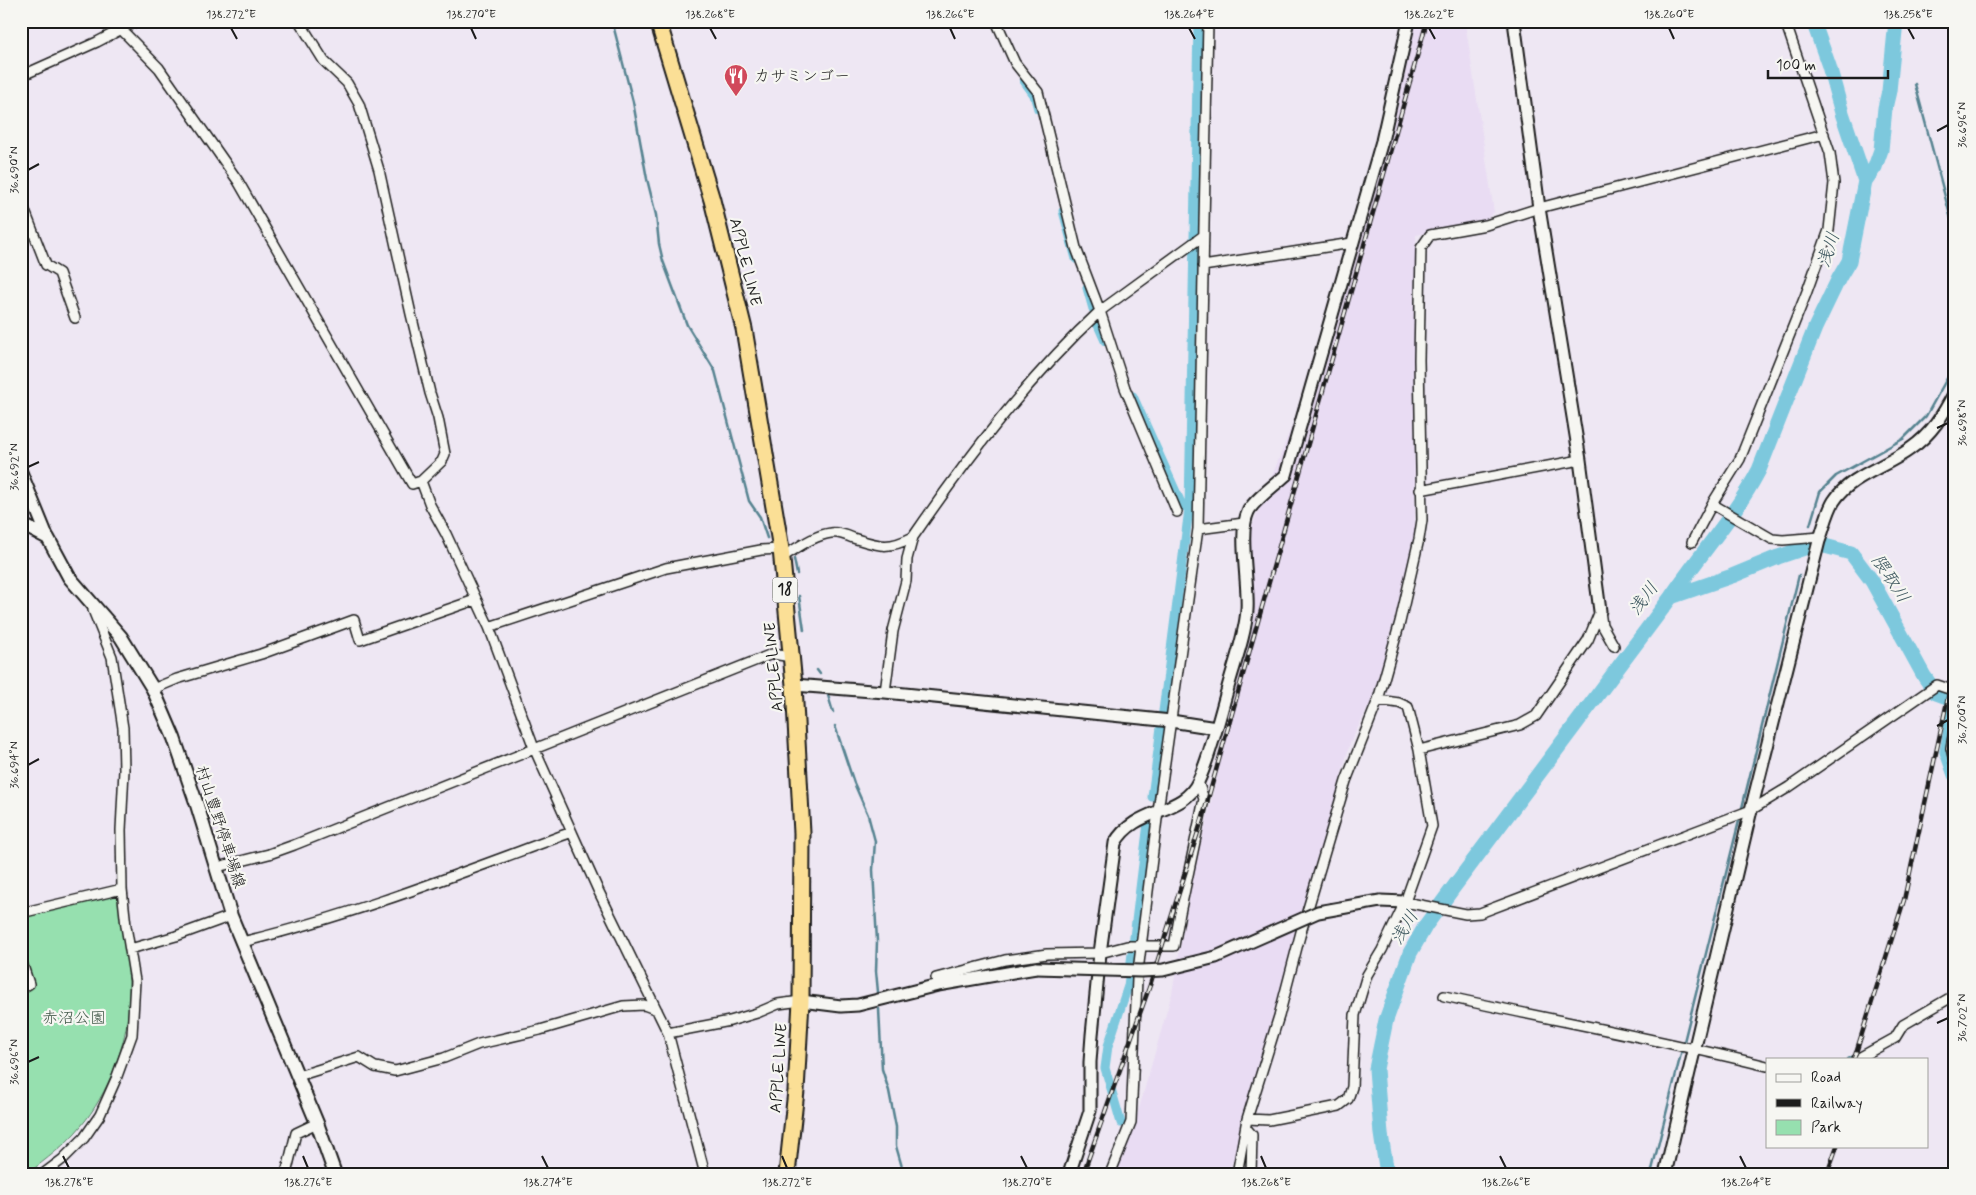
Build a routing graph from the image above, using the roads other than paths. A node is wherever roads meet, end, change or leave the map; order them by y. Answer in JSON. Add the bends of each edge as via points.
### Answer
{"nodes":[{"id":1,"x":113,"y":21,"type":"edge"},
{"id":2,"x":137,"y":21,"type":"edge"},
{"id":3,"x":299,"y":21,"type":"edge"},
{"id":4,"x":658,"y":21,"type":"edge"},
{"id":5,"x":996,"y":21,"type":"edge"},
{"id":6,"x":1208,"y":21,"type":"edge"},
{"id":7,"x":1409,"y":21,"type":"edge"},
{"id":8,"x":1514,"y":21,"type":"edge"},
{"id":9,"x":1785,"y":21,"type":"edge"},
{"id":10,"x":121,"y":30,"type":"junction"},
{"id":11,"x":21,"y":76,"type":"edge"},
{"id":12,"x":1824,"y":134,"type":"junction"},
{"id":13,"x":21,"y":201,"type":"edge"},
{"id":14,"x":1539,"y":208,"type":"junction"},
{"id":15,"x":1201,"y":237,"type":"junction"},
{"id":16,"x":1352,"y":243,"type":"junction"},
{"id":17,"x":1203,"y":266,"type":"junction"},
{"id":18,"x":1100,"y":310,"type":"junction"},
{"id":19,"x":75,"y":318,"type":"dead end"},
{"id":20,"x":1955,"y":392,"type":"edge"},
{"id":21,"x":1580,"y":460,"type":"junction"},
{"id":22,"x":21,"y":472,"type":"edge"},
{"id":23,"x":421,"y":482,"type":"junction"},
{"id":24,"x":1420,"y":490,"type":"junction"},
{"id":25,"x":1713,"y":505,"type":"junction"},
{"id":26,"x":1177,"y":512,"type":"dead end"},
{"id":27,"x":21,"y":524,"type":"edge"},
{"id":28,"x":1244,"y":524,"type":"junction"},
{"id":29,"x":1198,"y":529,"type":"junction"},
{"id":30,"x":913,"y":537,"type":"junction"},
{"id":31,"x":48,"y":538,"type":"junction"},
{"id":32,"x":1819,"y":539,"type":"junction"},
{"id":33,"x":1692,"y":542,"type":"dead end"},
{"id":34,"x":781,"y":553,"type":"junction"},
{"id":35,"x":475,"y":600,"type":"junction"},
{"id":36,"x":90,"y":602,"type":"junction"},
{"id":37,"x":1600,"y":611,"type":"junction"},
{"id":38,"x":489,"y":627,"type":"junction"},
{"id":39,"x":1614,"y":646,"type":"dead end"},
{"id":40,"x":792,"y":656,"type":"junction"},
{"id":41,"x":794,"y":685,"type":"junction"},
{"id":42,"x":153,"y":689,"type":"junction"},
{"id":43,"x":1955,"y":691,"type":"edge"},
{"id":44,"x":885,"y":692,"type":"junction"},
{"id":45,"x":1378,"y":700,"type":"junction"},
{"id":46,"x":1164,"y":720,"type":"junction"},
{"id":47,"x":1955,"y":725,"type":"edge"},
{"id":48,"x":1216,"y":728,"type":"junction"},
{"id":49,"x":534,"y":748,"type":"junction"},
{"id":50,"x":1420,"y":750,"type":"junction"},
{"id":51,"x":1955,"y":765,"type":"edge"},
{"id":52,"x":1198,"y":782,"type":"junction"},
{"id":53,"x":1751,"y":810,"type":"junction"},
{"id":54,"x":1158,"y":811,"type":"junction"},
{"id":55,"x":572,"y":832,"type":"junction"},
{"id":56,"x":217,"y":867,"type":"junction"},
{"id":57,"x":122,"y":889,"type":"junction"},
{"id":58,"x":1405,"y":902,"type":"junction"},
{"id":59,"x":21,"y":913,"type":"edge"},
{"id":60,"x":231,"y":916,"type":"junction"},
{"id":61,"x":242,"y":942,"type":"junction"},
{"id":62,"x":1139,"y":948,"type":"junction"},
{"id":63,"x":130,"y":950,"type":"junction"},
{"id":64,"x":1100,"y":953,"type":"junction"},
{"id":65,"x":21,"y":960,"type":"edge"},
{"id":66,"x":938,"y":985,"type":"junction"},
{"id":67,"x":21,"y":989,"type":"edge"},
{"id":68,"x":1955,"y":995,"type":"edge"},
{"id":69,"x":1444,"y":996,"type":"dead end"},
{"id":70,"x":801,"y":1001,"type":"junction"},
{"id":71,"x":657,"y":1010,"type":"junction"},
{"id":72,"x":668,"y":1033,"type":"junction"},
{"id":73,"x":1696,"y":1048,"type":"junction"},
{"id":74,"x":1859,"y":1058,"type":"edge"},
{"id":75,"x":1766,"y":1066,"type":"edge"},
{"id":76,"x":298,"y":1076,"type":"junction"},
{"id":77,"x":317,"y":1123,"type":"junction"},
{"id":78,"x":1246,"y":1123,"type":"junction"},
{"id":79,"x":43,"y":1174,"type":"edge"},
{"id":80,"x":286,"y":1174,"type":"edge"},
{"id":81,"x":334,"y":1174,"type":"edge"},
{"id":82,"x":705,"y":1174,"type":"edge"},
{"id":83,"x":787,"y":1174,"type":"edge"},
{"id":84,"x":1069,"y":1174,"type":"edge"},
{"id":85,"x":1110,"y":1174,"type":"edge"},
{"id":86,"x":1237,"y":1174,"type":"edge"},
{"id":87,"x":1251,"y":1174,"type":"edge"},
{"id":88,"x":1665,"y":1174,"type":"edge"}],
"edges":[{"from":1,"to":10,"type":"street"},
{"from":2,"to":10,"type":"street"},
{"from":3,"to":23,"type":"street","via":[[324,61],[347,83],[364,118],[379,170],[445,454]]},
{"from":4,"to":34,"type":"highway","name":"APPLE LINE","number":"18","via":[[712,200],[744,329]]},
{"from":5,"to":18,"type":"street","via":[[1015,63],[1038,92],[1076,248]]},
{"from":6,"to":15,"type":"street"},
{"from":7,"to":16,"type":"street","via":[[1382,140]]},
{"from":8,"to":14,"type":"street"},
{"from":9,"to":12,"type":"street"},
{"from":10,"to":11,"type":"street"},
{"from":10,"to":23,"type":"street","via":[[159,68],[238,181],[412,484]]},
{"from":12,"to":14,"type":"street"},
{"from":12,"to":25,"type":"street","via":[[1834,183],[1828,230],[1740,459]]},
{"from":13,"to":19,"type":"street","via":[[46,265],[59,273]]},
{"from":14,"to":21,"type":"street"},
{"from":14,"to":24,"type":"street","via":[[1486,226],[1430,236],[1421,248]]},
{"from":15,"to":17,"type":"street"},
{"from":15,"to":18,"type":"street"},
{"from":16,"to":17,"type":"street"},
{"from":16,"to":28,"type":"street","via":[[1286,474],[1248,510]]},
{"from":17,"to":29,"type":"street"},
{"from":18,"to":26,"type":"street","via":[[1126,388]]},
{"from":18,"to":30,"type":"street","via":[[1023,393],[956,475]]},
{"from":20,"to":32,"type":"street","via":[[1928,435],[1909,450],[1851,483],[1834,501]]},
{"from":21,"to":24,"type":"street"},
{"from":21,"to":37,"type":"street"},
{"from":22,"to":31,"type":"street"},
{"from":23,"to":35,"type":"street"},
{"from":24,"to":45,"type":"street","via":[[1422,520],[1419,539]]},
{"from":25,"to":32,"type":"street","via":[[1772,539]]},
{"from":25,"to":33,"type":"street"},
{"from":27,"to":31,"type":"main road"},
{"from":28,"to":29,"type":"street"},
{"from":28,"to":48,"type":"street","via":[[1245,626]]},
{"from":29,"to":46,"type":"street"},
{"from":30,"to":34,"type":"street","via":[[882,547],[833,533]]},
{"from":30,"to":44,"type":"street","via":[[893,631]]},
{"from":31,"to":36,"type":"main road","name":"村山豊野停車場線","via":[[69,577]]},
{"from":32,"to":53,"type":"street"},
{"from":34,"to":38,"type":"street","via":[[761,550],[666,568]]},
{"from":34,"to":40,"type":"highway","name":"APPLE LINE","number":"18"},
{"from":35,"to":38,"type":"street"},
{"from":35,"to":42,"type":"street","via":[[360,640],[354,620]]},
{"from":36,"to":42,"type":"main road","name":"村山豊野停車場線","via":[[121,636]]},
{"from":36,"to":57,"type":"street","via":[[112,657],[123,728]]},
{"from":37,"to":39,"type":"street","via":[[1602,625]]},
{"from":37,"to":50,"type":"street","via":[[1588,640],[1536,716],[1520,726]]},
{"from":38,"to":49,"type":"street"},
{"from":40,"to":41,"type":"highway","name":"APPLE LINE","number":"18"},
{"from":40,"to":49,"type":"street","via":[[772,654]]},
{"from":41,"to":44,"type":"street"},
{"from":41,"to":70,"type":"highway","name":"APPLE LINE","number":"18","via":[[802,833]]},
{"from":42,"to":56,"type":"main road","name":"村山豊野停車場線","via":[[174,738]]},
{"from":43,"to":53,"type":"street","via":[[1937,685]]},
{"from":44,"to":46,"type":"street"},
{"from":45,"to":50,"type":"street","via":[[1408,707]]},
{"from":45,"to":78,"type":"street","via":[[1346,781]]},
{"from":46,"to":48,"type":"street"},
{"from":46,"to":54,"type":"street"},
{"from":47,"to":51,"type":"street","via":[[1951,748]]},
{"from":48,"to":52,"type":"street"},
{"from":49,"to":55,"type":"street"},
{"from":49,"to":56,"type":"street","via":[[294,845]]},
{"from":50,"to":58,"type":"street","via":[[1432,826]]},
{"from":52,"to":54,"type":"street","via":[[1191,794]]},
{"from":52,"to":62,"type":"street","via":[[1204,799],[1174,946]]},
{"from":53,"to":58,"type":"street","via":[[1480,913],[1462,913]]},
{"from":53,"to":73,"type":"street"},
{"from":54,"to":62,"type":"street"},
{"from":54,"to":64,"type":"street","via":[[1129,825],[1115,843]]},
{"from":55,"to":61,"type":"street","via":[[420,888]]},
{"from":55,"to":71,"type":"street"},
{"from":56,"to":60,"type":"main road","name":"村山豊野停車場線"},
{"from":57,"to":59,"type":"street"},
{"from":57,"to":63,"type":"street"},
{"from":58,"to":66,"type":"street","bridge":true,"via":[[1380,902],[1318,912],[1216,957],[1163,970],[1036,968]]},
{"from":58,"to":78,"type":"street","via":[[1367,975],[1354,1015],[1352,1087],[1348,1099],[1339,1106]]},
{"from":60,"to":61,"type":"main road","name":"村山豊野停車場線"},
{"from":60,"to":63,"type":"street"},
{"from":61,"to":76,"type":"main road","name":"村山豊野停車場線"},
{"from":62,"to":64,"type":"street","via":[[1127,946]]},
{"from":62,"to":85,"type":"street","via":[[1131,1122]]},
{"from":63,"to":79,"type":"street","via":[[135,981],[132,1035],[116,1079],[100,1115],[84,1138]]},
{"from":64,"to":66,"type":"street","via":[[1047,954],[1005,960],[936,978]]},
{"from":64,"to":84,"type":"street","via":[[1090,1062],[1090,1111]]},
{"from":65,"to":67,"type":"street","via":[[29,984]]},
{"from":66,"to":70,"type":"street","via":[[858,1005]]},
{"from":68,"to":74,"type":"street","via":[[1903,1025],[1896,1038]]},
{"from":69,"to":73,"type":"street"},
{"from":70,"to":72,"type":"street","via":[[778,1004],[730,1021]]},
{"from":70,"to":83,"type":"highway","name":"APPLE LINE","number":"18"},
{"from":71,"to":72,"type":"street"},
{"from":71,"to":76,"type":"street","via":[[644,1005],[623,1006],[479,1044],[444,1058],[395,1071],[375,1067],[359,1057]]},
{"from":72,"to":82,"type":"street"},
{"from":73,"to":75,"type":"street"},
{"from":73,"to":88,"type":"street"},
{"from":76,"to":77,"type":"main road","name":"村山豊野停車場線"},
{"from":77,"to":80,"type":"street","via":[[296,1133]]},
{"from":77,"to":81,"type":"main road","name":"村山豊野停車場線"},
{"from":78,"to":86,"type":"street"},
{"from":78,"to":87,"type":"street","via":[[1252,1135]]}]}
